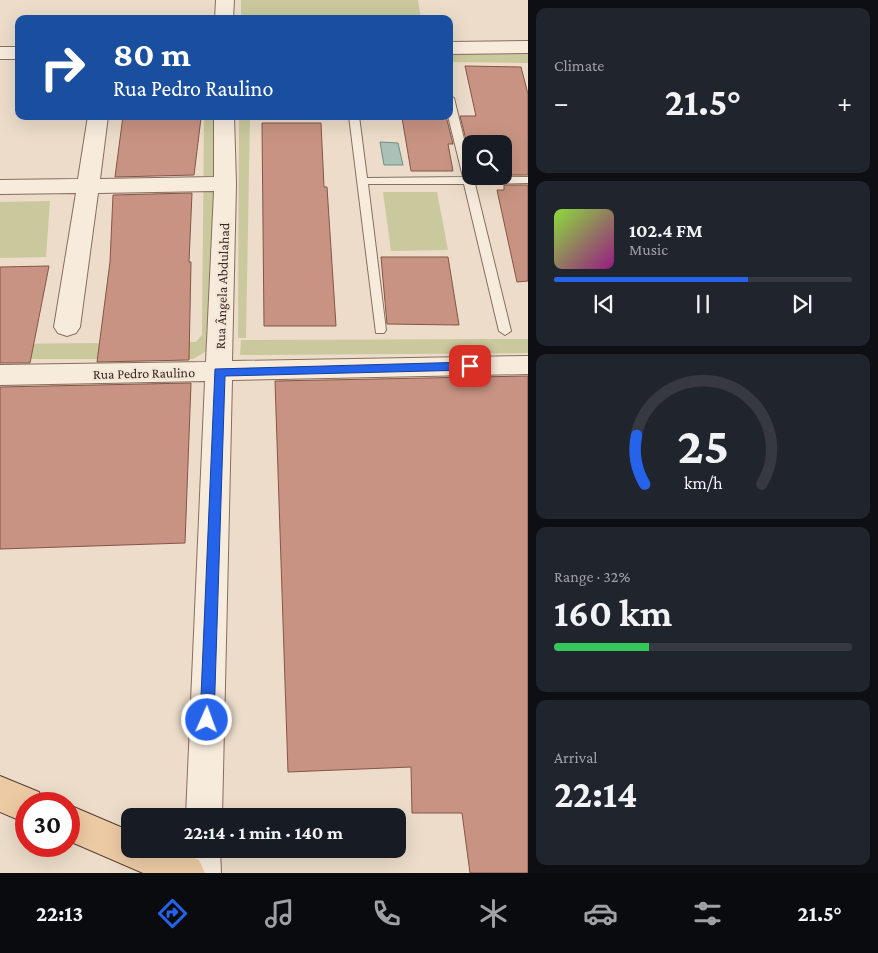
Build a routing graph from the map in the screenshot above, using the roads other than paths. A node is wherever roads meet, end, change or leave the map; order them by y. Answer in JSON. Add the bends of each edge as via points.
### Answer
{"nodes":[{"id":1,"x":225,"y":0,"type":"edge"},
{"id":2,"x":224,"y":15,"type":"edge"},
{"id":3,"x":528,"y":47,"type":"edge"},
{"id":4,"x":453,"y":48,"type":"edge"},
{"id":5,"x":0,"y":53,"type":"edge"},
{"id":6,"x":15,"y":53,"type":"edge"},
{"id":7,"x":453,"y":115,"type":"edge"},
{"id":8,"x":97,"y":120,"type":"edge"},
{"id":9,"x":224,"y":120,"type":"edge"},
{"id":10,"x":354,"y":120,"type":"edge"},
{"id":11,"x":462,"y":154,"type":"edge"},
{"id":12,"x":462,"y":180,"type":"edge"},
{"id":13,"x":512,"y":180,"type":"edge"},
{"id":14,"x":528,"y":180,"type":"edge"},
{"id":15,"x":362,"y":182,"type":"junction"},
{"id":16,"x":226,"y":184,"type":"junction"},
{"id":17,"x":89,"y":185,"type":"junction"},
{"id":18,"x":469,"y":185,"type":"edge"},
{"id":19,"x":0,"y":187,"type":"edge"},
{"id":20,"x":67,"y":327,"type":"dead end"},
{"id":21,"x":380,"y":330,"type":"dead end"},
{"id":22,"x":506,"y":331,"type":"dead end"},
{"id":23,"x":528,"y":365,"type":"edge"},
{"id":24,"x":219,"y":372,"type":"junction"},
{"id":25,"x":0,"y":376,"type":"edge"},
{"id":26,"x":0,"y":794,"type":"edge"},
{"id":27,"x":15,"y":800,"type":"edge"},
{"id":28,"x":204,"y":808,"type":"edge"},
{"id":29,"x":80,"y":828,"type":"edge"},
{"id":30,"x":202,"y":858,"type":"edge"},
{"id":31,"x":186,"y":873,"type":"edge"},
{"id":32,"x":202,"y":873,"type":"edge"}],
"edges":[{"from":1,"to":2,"type":"street"},
{"from":3,"to":4,"type":"street"},
{"from":5,"to":6,"type":"street"},
{"from":7,"to":11,"type":"lane"},
{"from":8,"to":17,"type":"street"},
{"from":9,"to":16,"type":"street","name":"Rua Ângela Abdulahad"},
{"from":10,"to":15,"type":"lane"},
{"from":12,"to":15,"type":"lane"},
{"from":13,"to":14,"type":"lane"},
{"from":15,"to":21,"type":"lane"},
{"from":16,"to":17,"type":"street"},
{"from":16,"to":24,"type":"street","name":"Rua Ângela Abdulahad"},
{"from":17,"to":19,"type":"street"},
{"from":17,"to":20,"type":"street"},
{"from":18,"to":22,"type":"lane"},
{"from":23,"to":24,"type":"street","name":"Rua Pedro Raulino"},
{"from":24,"to":25,"type":"street","name":"Rua Pedro Raulino"},
{"from":24,"to":28,"type":"street","name":"Rua Ângela Abdulahad"},
{"from":26,"to":27,"type":"main road"},
{"from":29,"to":31,"type":"main road"},
{"from":30,"to":32,"type":"street"}]}
